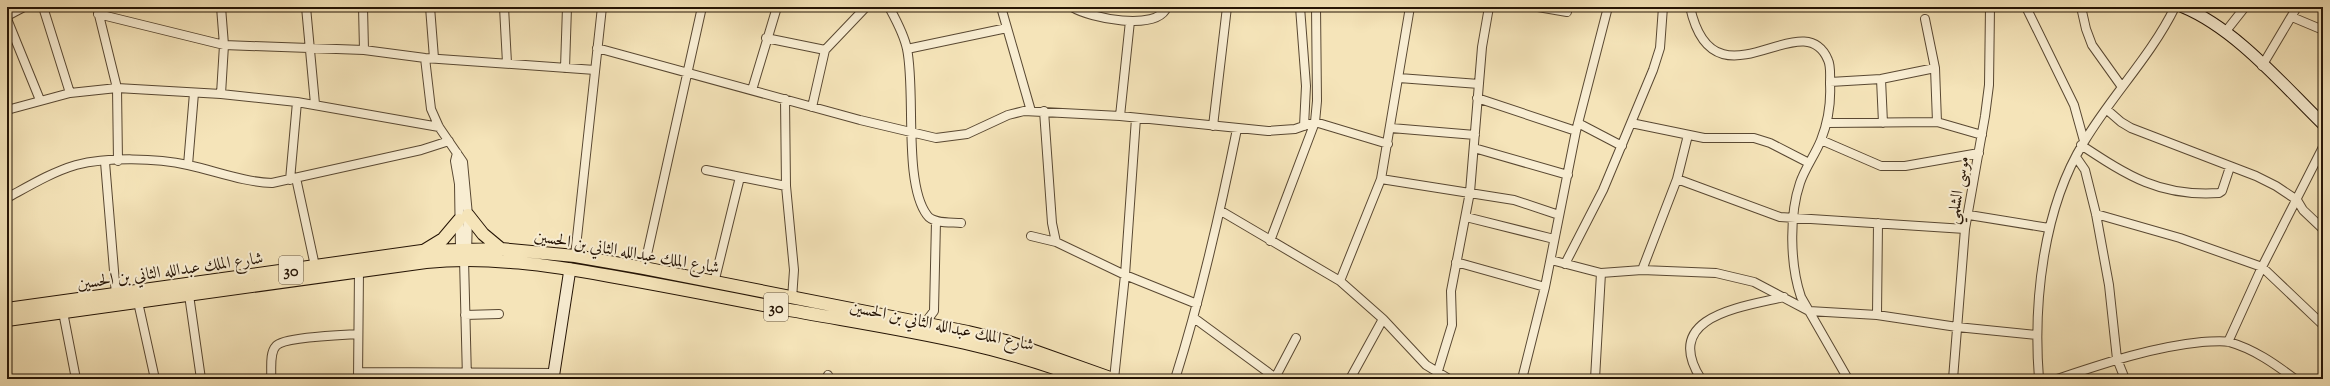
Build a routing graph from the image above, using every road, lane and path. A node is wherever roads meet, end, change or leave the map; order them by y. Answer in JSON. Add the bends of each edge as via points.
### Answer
{"nodes":[{"id":1,"x":24,"y":7,"type":"edge"},
{"id":2,"x":43,"y":7,"type":"edge"},
{"id":3,"x":221,"y":7,"type":"edge"},
{"id":4,"x":306,"y":7,"type":"edge"},
{"id":5,"x":363,"y":7,"type":"edge"},
{"id":6,"x":430,"y":7,"type":"edge"},
{"id":7,"x":504,"y":7,"type":"edge"},
{"id":8,"x":567,"y":7,"type":"edge"},
{"id":9,"x":602,"y":7,"type":"edge"},
{"id":10,"x":702,"y":7,"type":"edge"},
{"id":11,"x":777,"y":7,"type":"edge"},
{"id":12,"x":866,"y":7,"type":"edge"},
{"id":13,"x":889,"y":7,"type":"edge"},
{"id":14,"x":1001,"y":7,"type":"edge"},
{"id":15,"x":1072,"y":7,"type":"edge"},
{"id":16,"x":1167,"y":7,"type":"edge"},
{"id":17,"x":1228,"y":7,"type":"edge"},
{"id":18,"x":1300,"y":7,"type":"edge"},
{"id":19,"x":1316,"y":7,"type":"edge"},
{"id":20,"x":1410,"y":7,"type":"edge"},
{"id":21,"x":1489,"y":7,"type":"edge"},
{"id":22,"x":1538,"y":7,"type":"edge"},
{"id":23,"x":1608,"y":7,"type":"edge"},
{"id":24,"x":1663,"y":7,"type":"edge"},
{"id":25,"x":1690,"y":7,"type":"edge"},
{"id":26,"x":1990,"y":7,"type":"edge"},
{"id":27,"x":2026,"y":7,"type":"edge"},
{"id":28,"x":2081,"y":7,"type":"edge"},
{"id":29,"x":2176,"y":7,"type":"edge"},
{"id":30,"x":2183,"y":7,"type":"edge"},
{"id":31,"x":2245,"y":7,"type":"edge"},
{"id":32,"x":2297,"y":7,"type":"edge"},
{"id":33,"x":98,"y":11,"type":"edge"},
{"id":34,"x":1567,"y":12,"type":"dead end"},
{"id":35,"x":7,"y":16,"type":"edge"},
{"id":36,"x":2292,"y":17,"type":"junction"},
{"id":37,"x":1925,"y":19,"type":"dead end"},
{"id":38,"x":7,"y":20,"type":"edge"},
{"id":39,"x":1130,"y":21,"type":"junction"},
{"id":40,"x":1007,"y":28,"type":"junction"},
{"id":41,"x":2323,"y":30,"type":"edge"},
{"id":42,"x":2226,"y":31,"type":"junction"},
{"id":43,"x":766,"y":38,"type":"junction"},
{"id":44,"x":224,"y":45,"type":"junction"},
{"id":45,"x":311,"y":48,"type":"junction"},
{"id":46,"x":597,"y":48,"type":"junction"},
{"id":47,"x":907,"y":49,"type":"junction"},
{"id":48,"x":364,"y":50,"type":"junction"},
{"id":49,"x":825,"y":50,"type":"junction"},
{"id":50,"x":425,"y":58,"type":"junction"},
{"id":51,"x":434,"y":58,"type":"junction"},
{"id":52,"x":507,"y":63,"type":"junction"},
{"id":53,"x":2262,"y":66,"type":"junction"},
{"id":54,"x":565,"y":68,"type":"junction"},
{"id":55,"x":1935,"y":68,"type":"junction"},
{"id":56,"x":595,"y":70,"type":"junction"},
{"id":57,"x":688,"y":72,"type":"junction"},
{"id":58,"x":1399,"y":78,"type":"junction"},
{"id":59,"x":1881,"y":79,"type":"junction"},
{"id":60,"x":1830,"y":82,"type":"junction"},
{"id":61,"x":1479,"y":84,"type":"junction"},
{"id":62,"x":2122,"y":87,"type":"junction"},
{"id":63,"x":117,"y":88,"type":"junction"},
{"id":64,"x":752,"y":90,"type":"junction"},
{"id":65,"x":194,"y":93,"type":"junction"},
{"id":66,"x":70,"y":94,"type":"junction"},
{"id":67,"x":221,"y":94,"type":"junction"},
{"id":68,"x":1477,"y":98,"type":"junction"},
{"id":69,"x":785,"y":99,"type":"junction"},
{"id":70,"x":40,"y":100,"type":"junction"},
{"id":71,"x":297,"y":102,"type":"junction"},
{"id":72,"x":315,"y":104,"type":"junction"},
{"id":73,"x":812,"y":107,"type":"junction"},
{"id":74,"x":2106,"y":109,"type":"junction"},
{"id":75,"x":7,"y":110,"type":"edge"},
{"id":76,"x":1030,"y":111,"type":"junction"},
{"id":77,"x":1044,"y":111,"type":"junction"},
{"id":78,"x":1120,"y":116,"type":"junction"},
{"id":79,"x":1136,"y":118,"type":"junction"},
{"id":80,"x":1315,"y":122,"type":"junction"},
{"id":81,"x":1883,"y":122,"type":"junction"},
{"id":82,"x":1937,"y":122,"type":"junction"},
{"id":83,"x":1631,"y":123,"type":"junction"},
{"id":84,"x":1827,"y":123,"type":"junction"},
{"id":85,"x":2323,"y":124,"type":"edge"},
{"id":86,"x":1213,"y":126,"type":"junction"},
{"id":87,"x":1304,"y":126,"type":"junction"},
{"id":88,"x":439,"y":127,"type":"junction"},
{"id":89,"x":1577,"y":127,"type":"junction"},
{"id":90,"x":1391,"y":128,"type":"junction"},
{"id":91,"x":1238,"y":129,"type":"junction"},
{"id":92,"x":912,"y":132,"type":"junction"},
{"id":93,"x":1475,"y":135,"type":"junction"},
{"id":94,"x":1688,"y":135,"type":"junction"},
{"id":95,"x":1982,"y":135,"type":"junction"},
{"id":96,"x":1821,"y":140,"type":"junction"},
{"id":97,"x":449,"y":141,"type":"junction"},
{"id":98,"x":2083,"y":143,"type":"junction"},
{"id":99,"x":1388,"y":144,"type":"junction"},
{"id":100,"x":1622,"y":146,"type":"junction"},
{"id":101,"x":2323,"y":147,"type":"edge"},
{"id":102,"x":1474,"y":148,"type":"junction"},
{"id":103,"x":1979,"y":153,"type":"junction"},
{"id":104,"x":2076,"y":157,"type":"junction"},
{"id":105,"x":118,"y":161,"type":"junction"},
{"id":106,"x":105,"y":162,"type":"junction"},
{"id":107,"x":1809,"y":163,"type":"junction"},
{"id":108,"x":188,"y":165,"type":"junction"},
{"id":109,"x":2230,"y":167,"type":"junction"},
{"id":110,"x":706,"y":170,"type":"dead end"},
{"id":111,"x":1568,"y":175,"type":"junction"},
{"id":112,"x":740,"y":177,"type":"junction"},
{"id":113,"x":293,"y":179,"type":"junction"},
{"id":114,"x":1381,"y":179,"type":"junction"},
{"id":115,"x":1677,"y":179,"type":"junction"},
{"id":116,"x":786,"y":186,"type":"junction"},
{"id":117,"x":1470,"y":192,"type":"junction"},
{"id":118,"x":7,"y":198,"type":"edge"},
{"id":119,"x":2297,"y":200,"type":"junction"},
{"id":120,"x":1220,"y":211,"type":"junction"},
{"id":121,"x":2096,"y":214,"type":"junction"},
{"id":122,"x":1559,"y":215,"type":"junction"},
{"id":123,"x":1969,"y":215,"type":"junction"},
{"id":124,"x":464,"y":217,"type":"junction"},
{"id":125,"x":1466,"y":217,"type":"junction"},
{"id":126,"x":1792,"y":218,"type":"junction"},
{"id":127,"x":936,"y":221,"type":"junction"},
{"id":128,"x":961,"y":223,"type":"dead end"},
{"id":129,"x":1878,"y":223,"type":"junction"},
{"id":130,"x":2050,"y":228,"type":"junction"},
{"id":131,"x":1966,"y":229,"type":"junction"},
{"id":132,"x":2323,"y":229,"type":"edge"},
{"id":133,"x":1030,"y":236,"type":"dead end"},
{"id":134,"x":1554,"y":239,"type":"junction"},
{"id":135,"x":1270,"y":241,"type":"junction"},
{"id":136,"x":1056,"y":242,"type":"junction"},
{"id":137,"x":502,"y":249,"type":"junction"},
{"id":138,"x":422,"y":252,"type":"junction"},
{"id":139,"x":464,"y":252,"type":"junction"},
{"id":140,"x":575,"y":256,"type":"junction"},
{"id":141,"x":1551,"y":260,"type":"junction"},
{"id":142,"x":1456,"y":262,"type":"junction"},
{"id":143,"x":1565,"y":264,"type":"junction"},
{"id":144,"x":316,"y":266,"type":"junction"},
{"id":145,"x":644,"y":268,"type":"junction"},
{"id":146,"x":2262,"y":268,"type":"junction"},
{"id":147,"x":570,"y":269,"type":"junction"},
{"id":148,"x":1642,"y":270,"type":"junction"},
{"id":149,"x":359,"y":271,"type":"junction"},
{"id":150,"x":1601,"y":273,"type":"junction"},
{"id":151,"x":1125,"y":275,"type":"junction"},
{"id":152,"x":1340,"y":281,"type":"junction"},
{"id":153,"x":714,"y":283,"type":"junction"},
{"id":154,"x":1545,"y":288,"type":"junction"},
{"id":155,"x":116,"y":295,"type":"junction"},
{"id":156,"x":189,"y":295,"type":"junction"},
{"id":157,"x":1784,"y":297,"type":"junction"},
{"id":158,"x":792,"y":299,"type":"junction"},
{"id":159,"x":138,"y":302,"type":"junction"},
{"id":160,"x":1197,"y":304,"type":"junction"},
{"id":161,"x":7,"y":309,"type":"edge"},
{"id":162,"x":1809,"y":311,"type":"junction"},
{"id":163,"x":63,"y":312,"type":"junction"},
{"id":164,"x":498,"y":314,"type":"dead end"},
{"id":165,"x":465,"y":315,"type":"junction"},
{"id":166,"x":1877,"y":315,"type":"junction"},
{"id":167,"x":1194,"y":318,"type":"junction"},
{"id":168,"x":1383,"y":319,"type":"junction"},
{"id":169,"x":7,"y":320,"type":"edge"},
{"id":170,"x":924,"y":323,"type":"junction"},
{"id":171,"x":2323,"y":325,"type":"edge"},
{"id":172,"x":1957,"y":327,"type":"junction"},
{"id":173,"x":358,"y":334,"type":"junction"},
{"id":174,"x":918,"y":335,"type":"junction"},
{"id":175,"x":2037,"y":335,"type":"junction"},
{"id":176,"x":1296,"y":338,"type":"dead end"},
{"id":177,"x":2228,"y":342,"type":"junction"},
{"id":178,"x":2117,"y":359,"type":"junction"},
{"id":179,"x":1438,"y":374,"type":"junction"},
{"id":180,"x":358,"y":375,"type":"edge"},
{"id":181,"x":466,"y":376,"type":"edge"},
{"id":182,"x":554,"y":376,"type":"edge"},
{"id":183,"x":1276,"y":378,"type":"edge"},
{"id":184,"x":76,"y":379,"type":"edge"},
{"id":185,"x":155,"y":379,"type":"edge"},
{"id":186,"x":201,"y":379,"type":"edge"},
{"id":187,"x":271,"y":379,"type":"edge"},
{"id":188,"x":1084,"y":379,"type":"edge"},
{"id":189,"x":1114,"y":379,"type":"edge"},
{"id":190,"x":1175,"y":379,"type":"edge"},
{"id":191,"x":1350,"y":379,"type":"edge"},
{"id":192,"x":1449,"y":379,"type":"edge"},
{"id":193,"x":1522,"y":379,"type":"edge"},
{"id":194,"x":1595,"y":379,"type":"edge"},
{"id":195,"x":1701,"y":379,"type":"edge"},
{"id":196,"x":1848,"y":379,"type":"edge"},
{"id":197,"x":1953,"y":379,"type":"edge"},
{"id":198,"x":2039,"y":379,"type":"edge"},
{"id":199,"x":2057,"y":379,"type":"edge"},
{"id":200,"x":2125,"y":379,"type":"edge"},
{"id":201,"x":2295,"y":379,"type":"edge"}],
"edges":[{"from":1,"to":35,"type":"street"},
{"from":2,"to":66,"type":"street"},
{"from":3,"to":44,"type":"street"},
{"from":4,"to":45,"type":"street"},
{"from":5,"to":48,"type":"street"},
{"from":6,"to":51,"type":"street"},
{"from":7,"to":52,"type":"street"},
{"from":8,"to":54,"type":"street"},
{"from":9,"to":46,"type":"street"},
{"from":10,"to":57,"type":"street"},
{"from":11,"to":43,"type":"street"},
{"from":12,"to":49,"type":"street"},
{"from":13,"to":47,"type":"street"},
{"from":14,"to":40,"type":"street"},
{"from":15,"to":39,"type":"street","via":[[1096,17]]},
{"from":16,"to":39,"type":"street","via":[[1159,15]]},
{"from":17,"to":86,"type":"street"},
{"from":18,"to":87,"type":"street","via":[[1306,86]]},
{"from":19,"to":80,"type":"street"},
{"from":20,"to":58,"type":"street"},
{"from":21,"to":61,"type":"street"},
{"from":22,"to":34,"type":"street"},
{"from":23,"to":89,"type":"street"},
{"from":24,"to":83,"type":"street","via":[[1660,48]]},
{"from":25,"to":60,"type":"street","via":[[1697,28],[1713,51],[1723,55],[1741,56],[1793,41],[1814,44],[1826,55],[1829,62]]},
{"from":26,"to":95,"type":"street","name":"موسى الشلمي","via":[[1988,85]]},
{"from":27,"to":98,"type":"street","via":[[2074,105]]},
{"from":28,"to":62,"type":"street","via":[[2092,45]]},
{"from":29,"to":62,"type":"street","via":[[2156,42]]},
{"from":30,"to":42,"type":"street","via":[[2198,13]]},
{"from":31,"to":42,"type":"street"},
{"from":32,"to":36,"type":"street"},
{"from":33,"to":44,"type":"street"},
{"from":33,"to":63,"type":"street"},
{"from":36,"to":41,"type":"street"},
{"from":36,"to":53,"type":"street"},
{"from":37,"to":55,"type":"street"},
{"from":38,"to":70,"type":"street"},
{"from":39,"to":78,"type":"street"},
{"from":40,"to":47,"type":"street"},
{"from":40,"to":76,"type":"street"},
{"from":42,"to":53,"type":"street"},
{"from":43,"to":49,"type":"street"},
{"from":43,"to":64,"type":"street"},
{"from":44,"to":45,"type":"street"},
{"from":44,"to":67,"type":"street"},
{"from":45,"to":48,"type":"street"},
{"from":45,"to":72,"type":"street"},
{"from":46,"to":56,"type":"street"},
{"from":46,"to":57,"type":"street"},
{"from":47,"to":92,"type":"street"},
{"from":48,"to":50,"type":"street"},
{"from":49,"to":73,"type":"street"},
{"from":50,"to":51,"type":"street"},
{"from":50,"to":88,"type":"street","via":[[429,101]]},
{"from":51,"to":52,"type":"street"},
{"from":52,"to":54,"type":"street"},
{"from":53,"to":85,"type":"street"},
{"from":54,"to":56,"type":"street"},
{"from":55,"to":59,"type":"street"},
{"from":55,"to":82,"type":"street"},
{"from":56,"to":140,"type":"street"},
{"from":57,"to":64,"type":"street"},
{"from":57,"to":145,"type":"street"},
{"from":58,"to":61,"type":"street"},
{"from":58,"to":90,"type":"street"},
{"from":59,"to":60,"type":"street"},
{"from":59,"to":81,"type":"street"},
{"from":60,"to":84,"type":"street"},
{"from":61,"to":68,"type":"street"},
{"from":62,"to":74,"type":"street"},
{"from":63,"to":65,"type":"street"},
{"from":63,"to":66,"type":"street"},
{"from":63,"to":105,"type":"street"},
{"from":64,"to":69,"type":"street"},
{"from":65,"to":67,"type":"street"},
{"from":65,"to":108,"type":"street"},
{"from":66,"to":70,"type":"street"},
{"from":67,"to":71,"type":"street"},
{"from":68,"to":89,"type":"street"},
{"from":68,"to":93,"type":"street"},
{"from":69,"to":73,"type":"street"},
{"from":69,"to":116,"type":"street"},
{"from":70,"to":75,"type":"street"},
{"from":71,"to":72,"type":"street"},
{"from":71,"to":113,"type":"street"},
{"from":72,"to":88,"type":"street"},
{"from":73,"to":92,"type":"street"},
{"from":74,"to":98,"type":"street"},
{"from":74,"to":109,"type":"street","via":[[2131,128]]},
{"from":76,"to":77,"type":"street"},
{"from":76,"to":92,"type":"street","via":[[1008,115],[955,137],[936,138]]},
{"from":77,"to":78,"type":"street"},
{"from":77,"to":136,"type":"street","via":[[1052,223]]},
{"from":78,"to":79,"type":"street"},
{"from":79,"to":86,"type":"street"},
{"from":79,"to":151,"type":"street"},
{"from":80,"to":87,"type":"street"},
{"from":80,"to":99,"type":"street"},
{"from":80,"to":135,"type":"street"},
{"from":81,"to":82,"type":"street"},
{"from":81,"to":84,"type":"street"},
{"from":82,"to":95,"type":"street"},
{"from":83,"to":94,"type":"street"},
{"from":83,"to":100,"type":"street"},
{"from":84,"to":96,"type":"street"},
{"from":86,"to":91,"type":"street"},
{"from":87,"to":91,"type":"street","via":[[1285,131]]},
{"from":88,"to":97,"type":"street"},
{"from":89,"to":100,"type":"street"},
{"from":89,"to":111,"type":"street"},
{"from":90,"to":93,"type":"street"},
{"from":90,"to":99,"type":"street"},
{"from":91,"to":120,"type":"street"},
{"from":92,"to":127,"type":"street","via":[[913,169],[919,196],[927,216]]},
{"from":93,"to":102,"type":"street"},
{"from":94,"to":107,"type":"street","via":[[1704,138],[1754,138],[1770,143]]},
{"from":94,"to":115,"type":"street"},
{"from":95,"to":103,"type":"street","name":"موسى الشلمي"},
{"from":96,"to":103,"type":"street","via":[[1886,167],[1920,164]]},
{"from":96,"to":107,"type":"street"},
{"from":97,"to":113,"type":"street","via":[[421,150]]},
{"from":97,"to":124,"type":"street","via":[[457,153],[455,162]]},
{"from":98,"to":104,"type":"street"},
{"from":98,"to":109,"type":"street","via":[[2128,176],[2184,192],[2219,193]]},
{"from":99,"to":114,"type":"street"},
{"from":100,"to":143,"type":"street"},
{"from":101,"to":119,"type":"street"},
{"from":102,"to":111,"type":"street"},
{"from":102,"to":117,"type":"street"},
{"from":103,"to":123,"type":"street","name":"موسى الشلمي"},
{"from":104,"to":121,"type":"street","via":[[2085,170]]},
{"from":104,"to":130,"type":"street","via":[[2060,194]]},
{"from":105,"to":106,"type":"street"},
{"from":105,"to":108,"type":"street","via":[[166,161]]},
{"from":106,"to":118,"type":"street","via":[[67,168]]},
{"from":106,"to":155,"type":"street"},
{"from":107,"to":126,"type":"street","via":[[1800,183]]},
{"from":108,"to":113,"type":"street","via":[[253,181],[272,183]]},
{"from":109,"to":119,"type":"street","via":[[2256,176]]},
{"from":110,"to":112,"type":"street"},
{"from":111,"to":122,"type":"street"},
{"from":112,"to":116,"type":"street"},
{"from":112,"to":153,"type":"street"},
{"from":113,"to":144,"type":"street"},
{"from":114,"to":117,"type":"street"},
{"from":114,"to":152,"type":"street"},
{"from":115,"to":126,"type":"street","via":[[1767,213]]},
{"from":115,"to":148,"type":"street"},
{"from":116,"to":158,"type":"street","via":[[794,270]]},
{"from":117,"to":122,"type":"street","via":[[1514,200]]},
{"from":117,"to":125,"type":"street"},
{"from":119,"to":132,"type":"street","via":[[2303,210]]},
{"from":119,"to":146,"type":"street"},
{"from":120,"to":135,"type":"street"},
{"from":120,"to":160,"type":"street"},
{"from":121,"to":146,"type":"street","via":[[2180,238]]},
{"from":121,"to":178,"type":"street","via":[[2109,285]]},
{"from":122,"to":134,"type":"street"},
{"from":123,"to":130,"type":"street"},
{"from":123,"to":131,"type":"street","name":"موسى الشلمي"},
{"from":124,"to":137,"type":"main road"},
{"from":124,"to":138,"type":"main road","via":[[443,239]]},
{"from":124,"to":139,"type":"street"},
{"from":125,"to":134,"type":"street"},
{"from":125,"to":142,"type":"street"},
{"from":126,"to":129,"type":"street"},
{"from":126,"to":162,"type":"street","via":[[1798,287]]},
{"from":127,"to":128,"type":"street"},
{"from":127,"to":170,"type":"street","via":[[934,307],[932,315]]},
{"from":129,"to":131,"type":"street"},
{"from":129,"to":166,"type":"street"},
{"from":130,"to":175,"type":"street","via":[[2042,271]]},
{"from":131,"to":172,"type":"street","name":"موسى الشلمي"},
{"from":133,"to":136,"type":"street"},
{"from":134,"to":141,"type":"street"},
{"from":135,"to":152,"type":"street"},
{"from":136,"to":151,"type":"street"},
{"from":137,"to":139,"type":"main road","name":"شارع الملك عبدالله الثاني بن الحسين","number":"30"},
{"from":137,"to":140,"type":"main road","name":"شارع الملك عبدالله الثاني بن الحسين","number":"30"},
{"from":138,"to":139,"type":"main road","name":"شارع الملك عبدالله الثاني بن الحسين","number":"30"},
{"from":138,"to":144,"type":"main road","name":"شارع الملك عبدالله الثاني بن الحسين","number":"30"},
{"from":139,"to":147,"type":"main road","name":"شارع الملك عبدالله الثاني بن الحسين","number":"30"},
{"from":139,"to":149,"type":"main road","name":"شارع الملك عبدالله الثاني بن الحسين","number":"30","via":[[426,262]]},
{"from":139,"to":165,"type":"street"},
{"from":140,"to":145,"type":"main road","name":"شارع الملك عبدالله الثاني بن الحسين","number":"30"},
{"from":141,"to":143,"type":"street"},
{"from":141,"to":154,"type":"street"},
{"from":142,"to":154,"type":"street"},
{"from":142,"to":179,"type":"street","via":[[1451,291],[1452,325]]},
{"from":143,"to":150,"type":"street"},
{"from":144,"to":155,"type":"main road","name":"شارع الملك عبدالله الثاني بن الحسين","number":"30"},
{"from":145,"to":153,"type":"main road","name":"شارع الملك عبدالله الثاني بن الحسين","number":"30"},
{"from":146,"to":171,"type":"street"},
{"from":146,"to":177,"type":"street"},
{"from":147,"to":174,"type":"main road","name":"شارع الملك عبدالله الثاني بن الحسين","number":"30"},
{"from":147,"to":182,"type":"street"},
{"from":148,"to":150,"type":"street"},
{"from":148,"to":157,"type":"street","via":[[1716,272],[1754,282]]},
{"from":149,"to":156,"type":"main road","name":"شارع الملك عبدالله الثاني بن الحسين","number":"30"},
{"from":149,"to":173,"type":"street"},
{"from":150,"to":194,"type":"street"},
{"from":151,"to":160,"type":"street"},
{"from":151,"to":189,"type":"street"},
{"from":152,"to":168,"type":"street"},
{"from":153,"to":158,"type":"main road","name":"شارع الملك عبدالله الثاني بن الحسين","number":"30"},
{"from":154,"to":193,"type":"street"},
{"from":155,"to":161,"type":"main road","name":"شارع الملك عبدالله الثاني بن الحسين","number":"30"},
{"from":156,"to":159,"type":"main road","name":"شارع الملك عبدالله الثاني بن الحسين","number":"30"},
{"from":156,"to":186,"type":"street"},
{"from":157,"to":162,"type":"street"},
{"from":157,"to":195,"type":"street","via":[[1724,311],[1713,316],[1696,330],[1690,352]]},
{"from":158,"to":170,"type":"main road","name":"شارع الملك عبدالله الثاني بن الحسين","number":"30"},
{"from":159,"to":163,"type":"main road","name":"شارع الملك عبدالله الثاني بن الحسين","number":"30"},
{"from":159,"to":185,"type":"street"},
{"from":160,"to":167,"type":"street"},
{"from":162,"to":166,"type":"street"},
{"from":162,"to":196,"type":"street"},
{"from":163,"to":169,"type":"main road","name":"شارع الملك عبدالله الثاني بن الحسين","number":"30"},
{"from":163,"to":184,"type":"street"},
{"from":164,"to":165,"type":"street"},
{"from":165,"to":181,"type":"street"},
{"from":166,"to":172,"type":"street"},
{"from":167,"to":183,"type":"street"},
{"from":167,"to":190,"type":"street"},
{"from":168,"to":179,"type":"street","via":[[1426,365]]},
{"from":168,"to":191,"type":"street"},
{"from":170,"to":174,"type":"street"},
{"from":170,"to":189,"type":"main road","name":"شارع الملك عبدالله الثاني بن الحسين","number":"30","via":[[1006,341]]},
{"from":172,"to":175,"type":"street"},
{"from":172,"to":197,"type":"street","name":"موسى الشلمي"},
{"from":173,"to":180,"type":"street"},
{"from":173,"to":187,"type":"street","via":[[279,343],[273,351]]},
{"from":174,"to":188,"type":"main road","name":"شارع الملك عبدالله الثاني بن الحسين","number":"30","via":[[965,343],[1045,365]]},
{"from":175,"to":198,"type":"street"},
{"from":176,"to":183,"type":"street"},
{"from":177,"to":178,"type":"street","via":[[2180,344]]},
{"from":177,"to":201,"type":"street","via":[[2272,362]]},
{"from":178,"to":199,"type":"street"},
{"from":178,"to":200,"type":"street"},
{"from":179,"to":192,"type":"street"},
{"from":180,"to":181,"type":"street"},
{"from":181,"to":182,"type":"street"}]}
